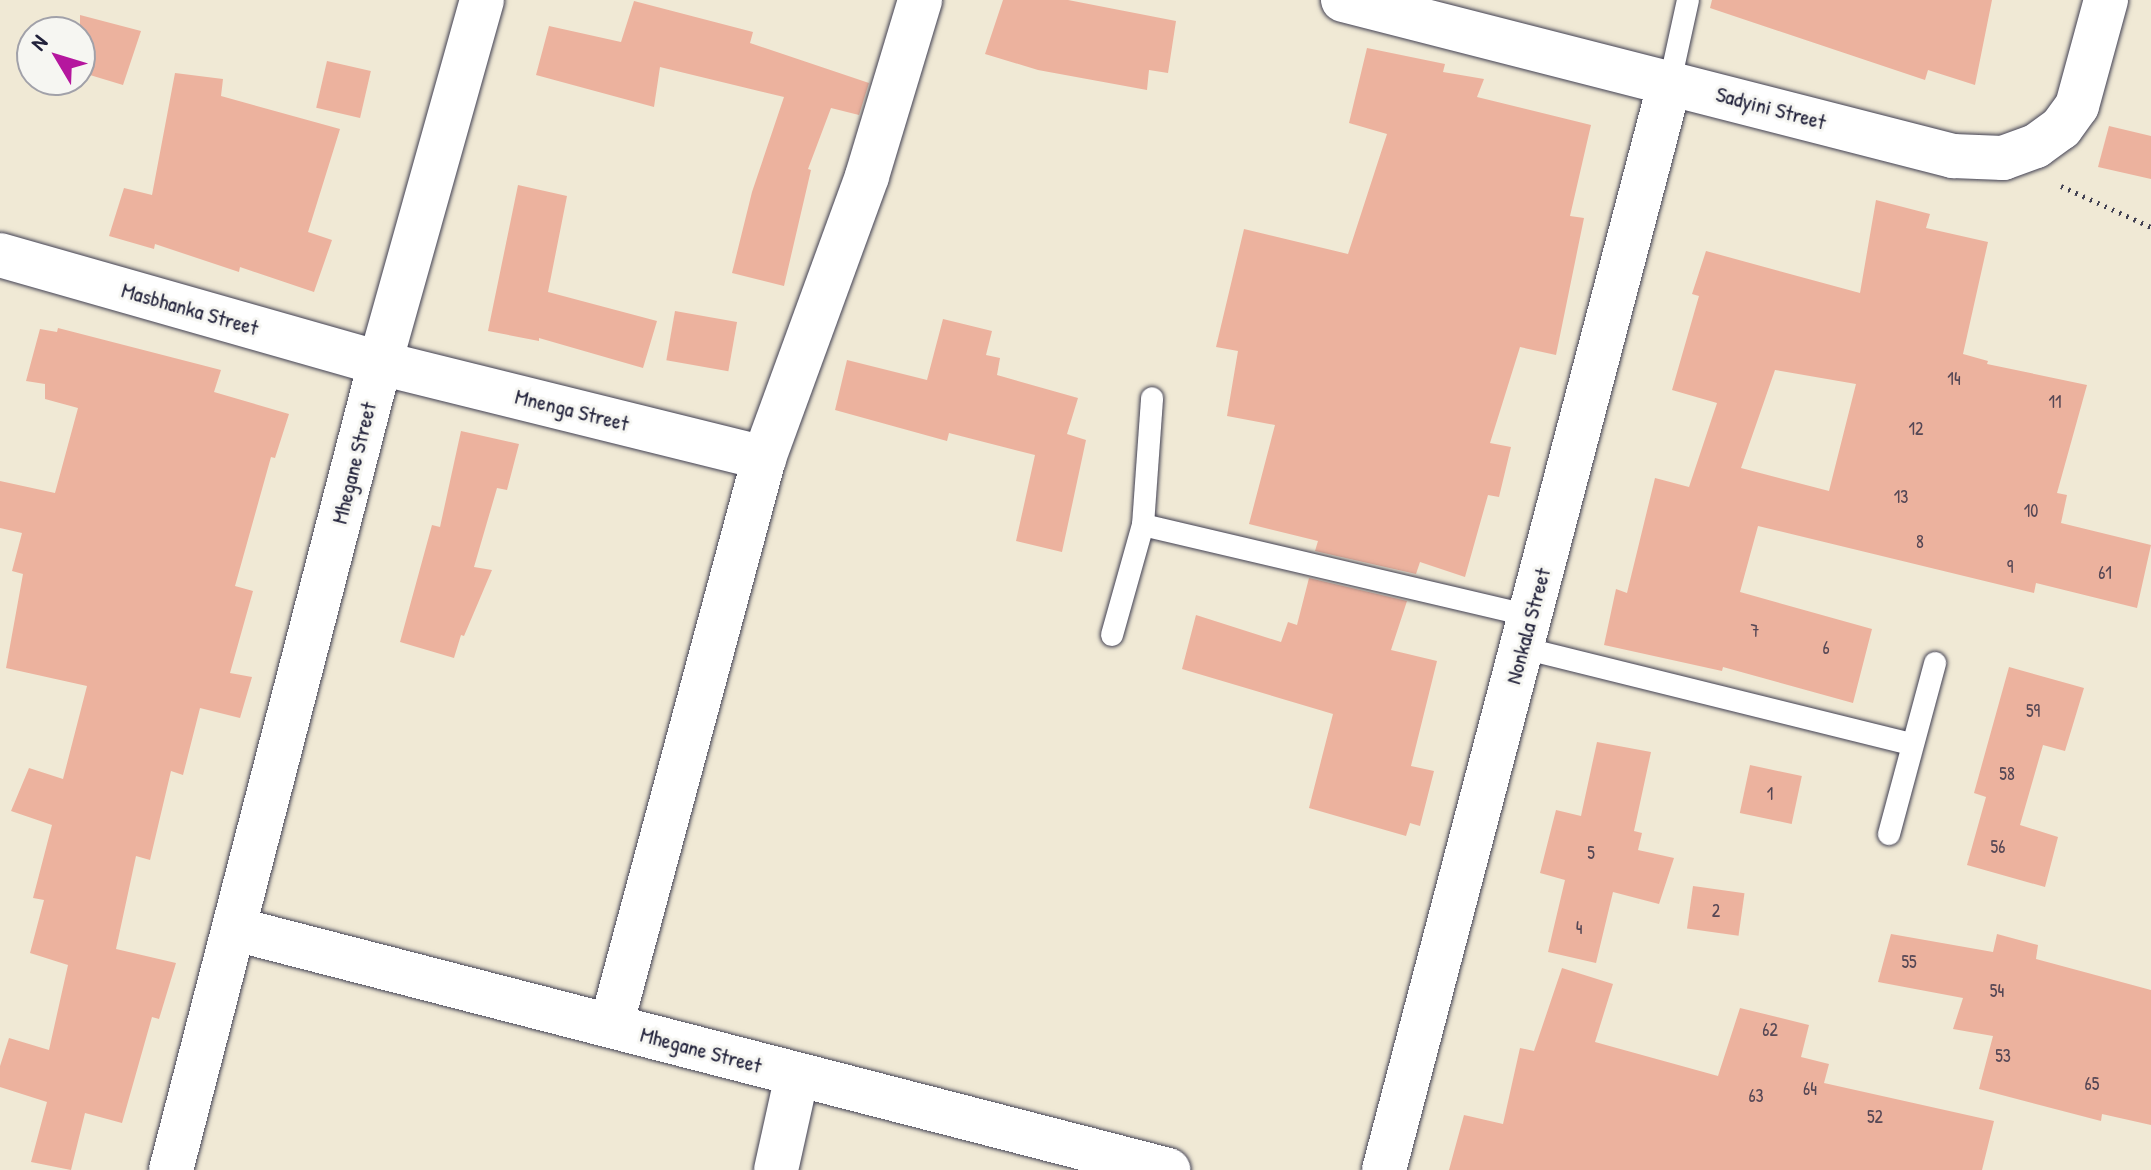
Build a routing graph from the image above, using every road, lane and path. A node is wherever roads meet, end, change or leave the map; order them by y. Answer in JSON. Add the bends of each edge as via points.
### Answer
{"nodes":[{"id":1,"x":482,"y":0,"type":"edge"},
{"id":2,"x":920,"y":0,"type":"edge"},
{"id":3,"x":1343,"y":0,"type":"edge"},
{"id":4,"x":1688,"y":0,"type":"edge"},
{"id":5,"x":2106,"y":0,"type":"edge"},
{"id":6,"x":1670,"y":82,"type":"junction"},
{"id":7,"x":2003,"y":158,"type":"junction"},
{"id":8,"x":2151,"y":227,"type":"edge"},
{"id":9,"x":0,"y":255,"type":"edge"},
{"id":10,"x":380,"y":363,"type":"junction"},
{"id":11,"x":1152,"y":398,"type":"dead end"},
{"id":12,"x":764,"y":458,"type":"junction"},
{"id":13,"x":1143,"y":525,"type":"junction"},
{"id":14,"x":1527,"y":632,"type":"junction"},
{"id":15,"x":1112,"y":635,"type":"dead end"},
{"id":16,"x":1935,"y":663,"type":"dead end"},
{"id":17,"x":1912,"y":744,"type":"junction"},
{"id":18,"x":1889,"y":834,"type":"dead end"},
{"id":19,"x":235,"y":929,"type":"junction"},
{"id":20,"x":611,"y":1026,"type":"junction"},
{"id":21,"x":797,"y":1075,"type":"junction"},
{"id":22,"x":171,"y":1170,"type":"edge"},
{"id":23,"x":776,"y":1170,"type":"edge"},
{"id":24,"x":1168,"y":1170,"type":"edge"},
{"id":25,"x":1384,"y":1170,"type":"edge"}],
"edges":[{"from":1,"to":10,"type":"street","name":"Mhegane Street"},
{"from":2,"to":12,"type":"street","via":[[867,176]]},
{"from":3,"to":6,"type":"street","name":"Sadyini Street"},
{"from":4,"to":6,"type":"lane"},
{"from":5,"to":7,"type":"street","name":"Sadyini Street","via":[[2077,106],[2061,128],[2036,146]]},
{"from":6,"to":7,"type":"street","name":"Sadyini Street","via":[[1953,156]]},
{"from":6,"to":14,"type":"street","name":"Nonkala Street"},
{"from":7,"to":8,"type":"path"},
{"from":9,"to":10,"type":"street","name":"Masbhanka Street"},
{"from":10,"to":12,"type":"street","name":"Mnenga Street"},
{"from":10,"to":19,"type":"street","name":"Mhegane Street"},
{"from":11,"to":13,"type":"lane"},
{"from":12,"to":20,"type":"street"},
{"from":13,"to":14,"type":"lane"},
{"from":13,"to":15,"type":"lane"},
{"from":14,"to":17,"type":"lane"},
{"from":14,"to":25,"type":"street","name":"Nonkala Street"},
{"from":16,"to":17,"type":"lane"},
{"from":17,"to":18,"type":"lane"},
{"from":19,"to":20,"type":"street","name":"Mhegane Street"},
{"from":19,"to":22,"type":"street","name":"Mhegane Street"},
{"from":20,"to":21,"type":"street","name":"Mhegane Street"},
{"from":21,"to":23,"type":"street"},
{"from":21,"to":24,"type":"street","name":"Mhegane Street"}]}
